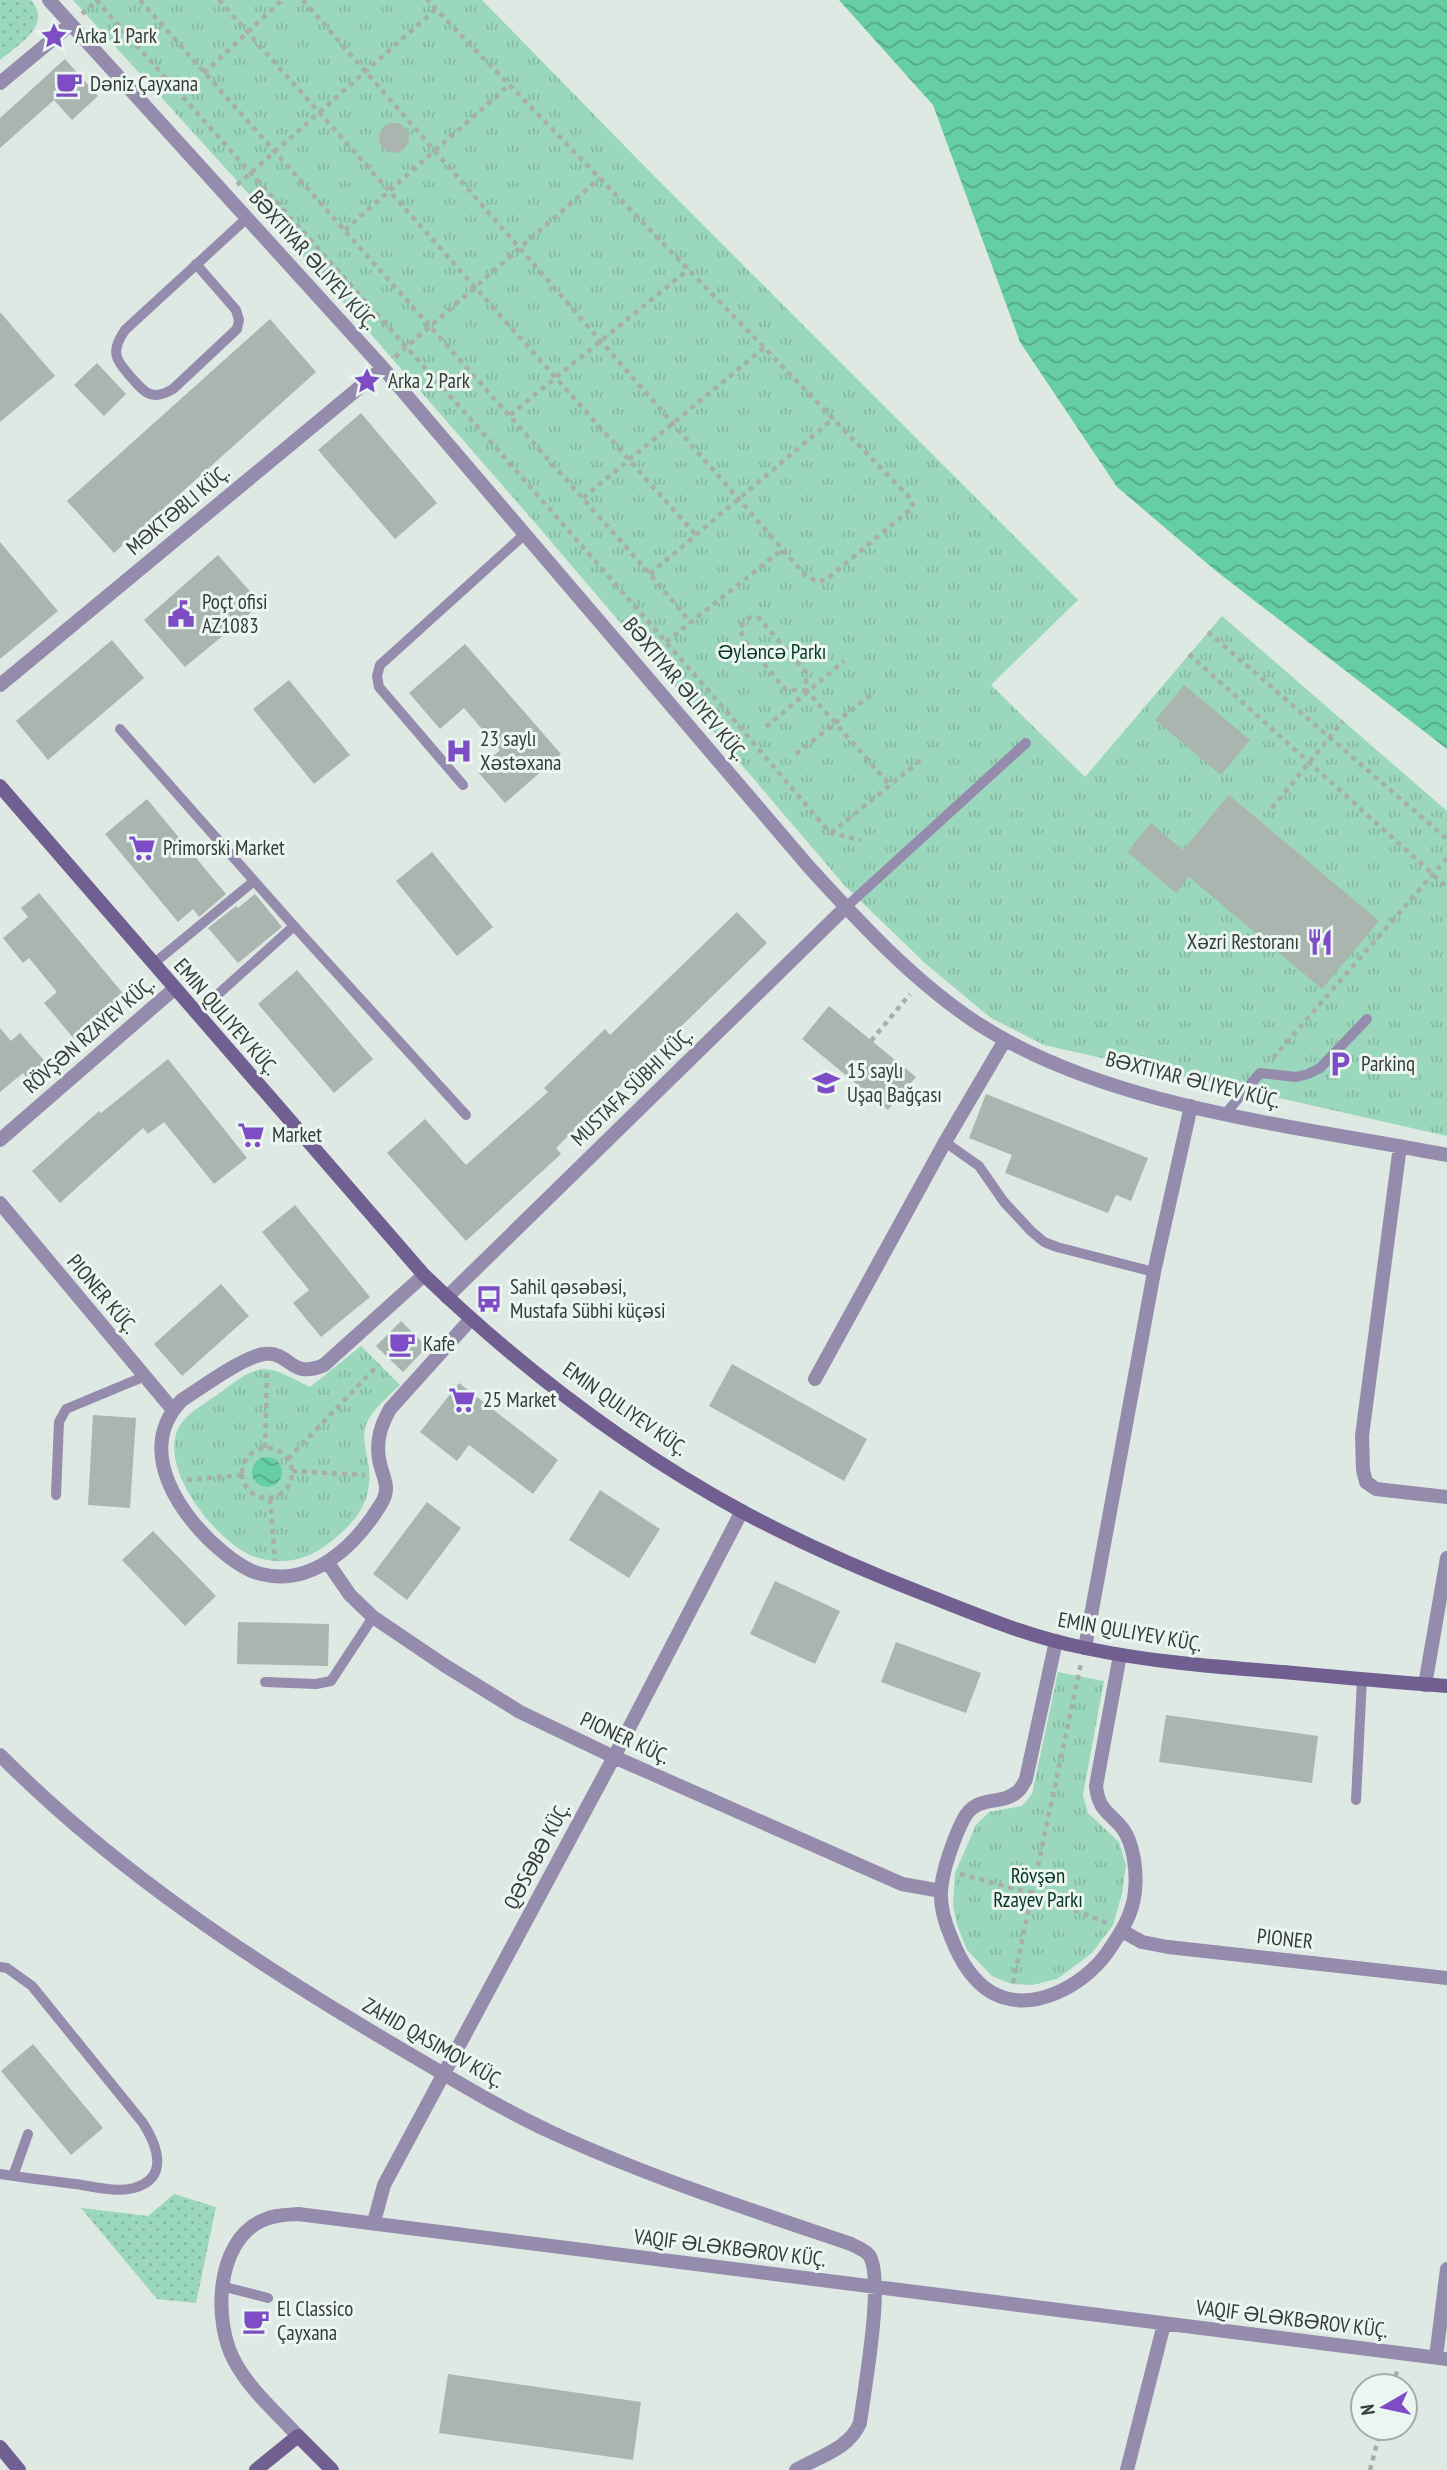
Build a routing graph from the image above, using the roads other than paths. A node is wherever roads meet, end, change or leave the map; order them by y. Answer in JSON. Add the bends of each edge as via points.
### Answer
{"nodes":[{"id":1,"x":49,"y":0,"type":"edge"},
{"id":2,"x":71,"y":24,"type":"junction"},
{"id":3,"x":0,"y":83,"type":"edge"},
{"id":4,"x":247,"y":218,"type":"junction"},
{"id":5,"x":197,"y":264,"type":"junction"},
{"id":6,"x":383,"y":368,"type":"junction"},
{"id":7,"x":525,"y":534,"type":"junction"},
{"id":8,"x":0,"y":685,"type":"edge"},
{"id":9,"x":120,"y":729,"type":"dead end"},
{"id":10,"x":1026,"y":743,"type":"dead end"},
{"id":11,"x":463,"y":785,"type":"dead end"},
{"id":12,"x":0,"y":786,"type":"edge"},
{"id":13,"x":254,"y":881,"type":"junction"},
{"id":14,"x":846,"y":907,"type":"junction"},
{"id":15,"x":294,"y":926,"type":"junction"},
{"id":16,"x":153,"y":964,"type":"junction"},
{"id":17,"x":174,"y":989,"type":"junction"},
{"id":18,"x":196,"y":1014,"type":"junction"},
{"id":19,"x":1367,"y":1019,"type":"dead end"},
{"id":20,"x":1005,"y":1040,"type":"junction"},
{"id":21,"x":1191,"y":1106,"type":"junction"},
{"id":22,"x":1226,"y":1113,"type":"junction"},
{"id":23,"x":466,"y":1115,"type":"dead end"},
{"id":24,"x":0,"y":1140,"type":"edge"},
{"id":25,"x":945,"y":1142,"type":"junction"},
{"id":26,"x":1400,"y":1146,"type":"junction"},
{"id":27,"x":1447,"y":1155,"type":"edge"},
{"id":28,"x":0,"y":1203,"type":"edge"},
{"id":29,"x":1154,"y":1272,"type":"junction"},
{"id":30,"x":424,"y":1275,"type":"junction"},
{"id":31,"x":447,"y":1297,"type":"junction"},
{"id":32,"x":471,"y":1320,"type":"junction"},
{"id":33,"x":143,"y":1377,"type":"junction"},
{"id":34,"x":815,"y":1379,"type":"dead end"},
{"id":35,"x":173,"y":1410,"type":"junction"},
{"id":36,"x":56,"y":1495,"type":"dead end"},
{"id":37,"x":1447,"y":1497,"type":"edge"},
{"id":38,"x":742,"y":1511,"type":"junction"},
{"id":39,"x":1447,"y":1558,"type":"edge"},
{"id":40,"x":328,"y":1563,"type":"junction"},
{"id":41,"x":1446,"y":1581,"type":"edge"},
{"id":42,"x":373,"y":1616,"type":"junction"},
{"id":43,"x":1056,"y":1642,"type":"junction"},
{"id":44,"x":1084,"y":1648,"type":"junction"},
{"id":45,"x":1120,"y":1655,"type":"junction"},
{"id":46,"x":1362,"y":1679,"type":"junction"},
{"id":47,"x":265,"y":1682,"type":"dead end"},
{"id":48,"x":1425,"y":1685,"type":"junction"},
{"id":49,"x":1447,"y":1686,"type":"edge"},
{"id":50,"x":0,"y":1755,"type":"edge"},
{"id":51,"x":614,"y":1757,"type":"junction"},
{"id":52,"x":1356,"y":1800,"type":"dead end"},
{"id":53,"x":941,"y":1891,"type":"junction"},
{"id":54,"x":1118,"y":1928,"type":"junction"},
{"id":55,"x":0,"y":1967,"type":"edge"},
{"id":56,"x":1447,"y":1978,"type":"edge"},
{"id":57,"x":444,"y":2074,"type":"junction"},
{"id":58,"x":27,"y":2134,"type":"dead end"},
{"id":59,"x":0,"y":2174,"type":"edge"},
{"id":60,"x":13,"y":2176,"type":"junction"},
{"id":61,"x":374,"y":2222,"type":"junction"},
{"id":62,"x":1447,"y":2269,"type":"edge"},
{"id":63,"x":222,"y":2286,"type":"junction"},
{"id":64,"x":876,"y":2288,"type":"junction"},
{"id":65,"x":268,"y":2298,"type":"dead end"},
{"id":66,"x":1164,"y":2324,"type":"junction"},
{"id":67,"x":1442,"y":2358,"type":"edge"},
{"id":68,"x":298,"y":2436,"type":"junction"},
{"id":69,"x":0,"y":2447,"type":"edge"},
{"id":70,"x":19,"y":2470,"type":"edge"},
{"id":71,"x":256,"y":2470,"type":"edge"},
{"id":72,"x":332,"y":2470,"type":"edge"},
{"id":73,"x":796,"y":2470,"type":"edge"},
{"id":74,"x":1127,"y":2470,"type":"edge"}],
"edges":[{"from":1,"to":2,"type":"street","name":"BƏXTIYAR ƏLIYEV KÜÇ."},
{"from":2,"to":3,"type":"street"},
{"from":2,"to":4,"type":"street","name":"BƏXTIYAR ƏLIYEV KÜÇ."},
{"from":4,"to":5,"type":"lane"},
{"from":4,"to":6,"type":"street","name":"BƏXTIYAR ƏLIYEV KÜÇ."},
{"from":5,"to":5,"type":"lane","via":[[125,330],[117,343],[123,368],[153,395],[173,389],[237,329],[236,310]]},
{"from":6,"to":7,"type":"street","name":"BƏXTIYAR ƏLIYEV KÜÇ."},
{"from":6,"to":8,"type":"street","name":"MƏKTƏBLI KÜÇ."},
{"from":7,"to":11,"type":"lane","via":[[380,665],[377,676],[379,687]]},
{"from":7,"to":14,"type":"street","name":"BƏXTIYAR ƏLIYEV KÜÇ."},
{"from":9,"to":13,"type":"lane"},
{"from":10,"to":14,"type":"lane"},
{"from":12,"to":16,"type":"street","name":"EMIN QULIYEV KÜÇ."},
{"from":13,"to":15,"type":"lane"},
{"from":13,"to":16,"type":"lane"},
{"from":14,"to":20,"type":"street","name":"BƏXTIYAR ƏLIYEV KÜÇ.","via":[[922,980]]},
{"from":14,"to":31,"type":"street","name":"MUSTAFA SÜBHI KÜÇ."},
{"from":15,"to":18,"type":"lane"},
{"from":15,"to":23,"type":"lane"},
{"from":16,"to":17,"type":"street","name":"EMIN QULIYEV KÜÇ."},
{"from":17,"to":18,"type":"street","name":"EMIN QULIYEV KÜÇ."},
{"from":17,"to":24,"type":"street","name":"RÖVŞƏN RZAYEV KÜÇ."},
{"from":18,"to":30,"type":"street","name":"EMIN QULIYEV KÜÇ."},
{"from":19,"to":22,"type":"lane","via":[[1320,1068],[1296,1077],[1260,1073]]},
{"from":20,"to":21,"type":"street","name":"BƏXTIYAR ƏLIYEV KÜÇ.","via":[[1087,1076]]},
{"from":20,"to":25,"type":"street"},
{"from":21,"to":22,"type":"street","name":"BƏXTIYAR ƏLIYEV KÜÇ."},
{"from":21,"to":29,"type":"street"},
{"from":22,"to":26,"type":"street","name":"BƏXTIYAR ƏLIYEV KÜÇ."},
{"from":25,"to":29,"type":"lane","via":[[979,1166],[1004,1202],[1044,1242]]},
{"from":25,"to":34,"type":"street"},
{"from":26,"to":27,"type":"street","name":"BƏXTIYAR ƏLIYEV KÜÇ."},
{"from":26,"to":37,"type":"street","via":[[1362,1436],[1363,1470],[1366,1482],[1376,1489]]},
{"from":28,"to":33,"type":"street","name":"PIONER KÜÇ."},
{"from":29,"to":44,"type":"street"},
{"from":30,"to":31,"type":"street","name":"EMIN QULIYEV KÜÇ."},
{"from":30,"to":35,"type":"street","via":[[324,1365],[301,1371],[281,1357],[253,1357]]},
{"from":31,"to":32,"type":"street","name":"EMIN QULIYEV KÜÇ."},
{"from":32,"to":38,"type":"street","name":"EMIN QULIYEV KÜÇ.","via":[[589,1413]]},
{"from":32,"to":40,"type":"street","via":[[390,1409],[378,1441],[388,1487],[382,1503],[350,1545]]},
{"from":33,"to":35,"type":"street","name":"PIONER KÜÇ."},
{"from":33,"to":36,"type":"lane","via":[[65,1409],[59,1422]]},
{"from":35,"to":40,"type":"street","via":[[162,1440],[168,1485],[211,1543],[260,1574],[280,1577]]},
{"from":38,"to":43,"type":"street","name":"EMIN QULIYEV KÜÇ.","via":[[864,1570],[995,1623]]},
{"from":38,"to":51,"type":"street","name":"QƏSƏBƏ KÜÇ."},
{"from":39,"to":41,"type":"street"},
{"from":40,"to":42,"type":"street","name":"PIONER KÜÇ.","via":[[350,1595]]},
{"from":41,"to":48,"type":"street"},
{"from":42,"to":47,"type":"lane","via":[[331,1681]]},
{"from":42,"to":51,"type":"street","name":"PIONER KÜÇ.","via":[[520,1712]]},
{"from":43,"to":44,"type":"street","name":"EMIN QULIYEV KÜÇ."},
{"from":43,"to":53,"type":"street","via":[[1026,1779],[1017,1792],[972,1808],[963,1820]]},
{"from":44,"to":45,"type":"street","name":"EMIN QULIYEV KÜÇ."},
{"from":45,"to":46,"type":"street","name":"EMIN QULIYEV KÜÇ."},
{"from":45,"to":54,"type":"street","via":[[1097,1786],[1098,1801],[1123,1830],[1133,1857],[1132,1908]]},
{"from":46,"to":48,"type":"street","name":"EMIN QULIYEV KÜÇ."},
{"from":46,"to":52,"type":"lane"},
{"from":48,"to":49,"type":"street","name":"EMIN QULIYEV KÜÇ."},
{"from":50,"to":57,"type":"street","via":[[69,1821],[203,1923],[343,2015]]},
{"from":51,"to":53,"type":"street","name":"PIONER KÜÇ.","via":[[902,1884]]},
{"from":51,"to":57,"type":"street","name":"QƏSƏBƏ KÜÇ."},
{"from":53,"to":54,"type":"street","via":[[942,1909],[959,1958],[992,1992],[1009,1998],[1032,2000],[1076,1982],[1101,1960]]},
{"from":54,"to":56,"type":"street","name":"PIONER","via":[[1142,1942],[1168,1947]]},
{"from":55,"to":60,"type":"lane","via":[[32,1986],[143,2123],[158,2165],[154,2176],[132,2189]]},
{"from":57,"to":61,"type":"street","name":"QƏSƏBƏ KÜÇ.","via":[[384,2185]]},
{"from":57,"to":64,"type":"street","via":[[598,2152],[695,2191],[851,2244],[868,2253]]},
{"from":58,"to":60,"type":"lane"},
{"from":59,"to":60,"type":"lane"},
{"from":61,"to":63,"type":"street","name":"VAQIF ƏLƏKBƏROV KÜÇ.","via":[[298,2214],[260,2221],[237,2242]]},
{"from":61,"to":64,"type":"street","name":"VAQIF ƏLƏKBƏROV KÜÇ."},
{"from":62,"to":67,"type":"street"},
{"from":63,"to":65,"type":"lane"},
{"from":63,"to":68,"type":"street","name":"VAQIF ƏLƏKBƏROV KÜÇ.","via":[[224,2329],[234,2361]]},
{"from":64,"to":66,"type":"street","name":"VAQIF ƏLƏKBƏROV KÜÇ."},
{"from":64,"to":73,"type":"street","via":[[855,2436]]},
{"from":66,"to":67,"type":"street","name":"VAQIF ƏLƏKBƏROV KÜÇ."},
{"from":66,"to":74,"type":"street"},
{"from":68,"to":71,"type":"street"},
{"from":68,"to":72,"type":"street"},
{"from":69,"to":70,"type":"street"}]}
